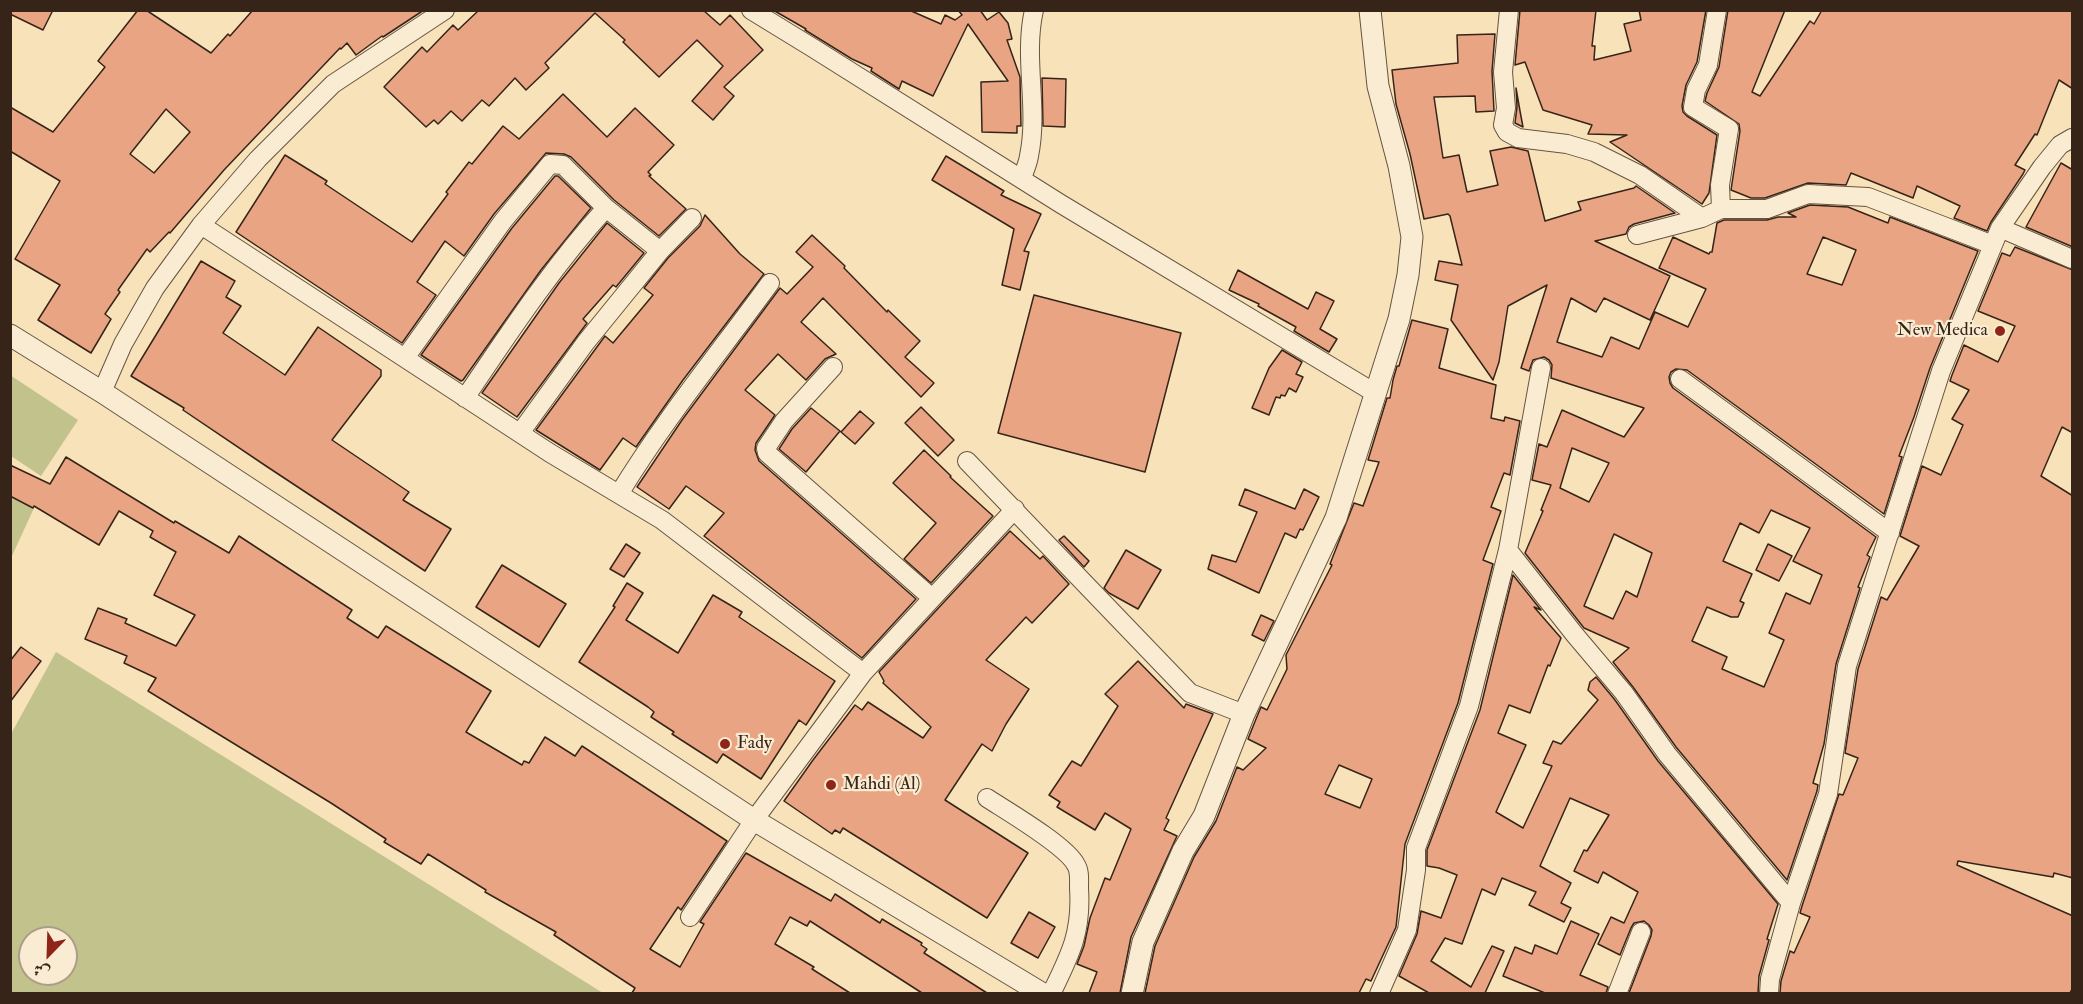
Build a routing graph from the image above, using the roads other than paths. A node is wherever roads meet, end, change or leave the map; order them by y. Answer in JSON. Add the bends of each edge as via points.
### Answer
{"nodes":[{"id":1,"x":445,"y":10,"type":"edge"},
{"id":2,"x":751,"y":10,"type":"edge"},
{"id":3,"x":1034,"y":10,"type":"edge"},
{"id":4,"x":1370,"y":10,"type":"edge"},
{"id":5,"x":1509,"y":10,"type":"edge"},
{"id":6,"x":1717,"y":10,"type":"edge"},
{"id":7,"x":2073,"y":138,"type":"edge"},
{"id":8,"x":1022,"y":179,"type":"junction"},
{"id":9,"x":606,"y":208,"type":"junction"},
{"id":10,"x":1721,"y":209,"type":"junction"},
{"id":11,"x":692,"y":218,"type":"dead end"},
{"id":12,"x":1702,"y":218,"type":"junction"},
{"id":13,"x":201,"y":225,"type":"junction"},
{"id":14,"x":2000,"y":228,"type":"junction"},
{"id":15,"x":1636,"y":235,"type":"dead end"},
{"id":16,"x":1993,"y":245,"type":"junction"},
{"id":17,"x":660,"y":251,"type":"junction"},
{"id":18,"x":2073,"y":259,"type":"edge"},
{"id":19,"x":770,"y":284,"type":"dead end"},
{"id":20,"x":10,"y":335,"type":"edge"},
{"id":21,"x":405,"y":358,"type":"junction"},
{"id":22,"x":833,"y":367,"type":"dead end"},
{"id":23,"x":1541,"y":368,"type":"dead end"},
{"id":24,"x":1680,"y":379,"type":"dead end"},
{"id":25,"x":102,"y":392,"type":"junction"},
{"id":26,"x":1375,"y":393,"type":"junction"},
{"id":27,"x":465,"y":398,"type":"junction"},
{"id":28,"x":520,"y":433,"type":"junction"},
{"id":29,"x":967,"y":461,"type":"dead end"},
{"id":30,"x":619,"y":494,"type":"junction"},
{"id":31,"x":1015,"y":509,"type":"junction"},
{"id":32,"x":1890,"y":533,"type":"junction"},
{"id":33,"x":1508,"y":550,"type":"junction"},
{"id":34,"x":932,"y":598,"type":"junction"},
{"id":35,"x":863,"y":673,"type":"junction"},
{"id":36,"x":1244,"y":714,"type":"junction"},
{"id":37,"x":987,"y":798,"type":"dead end"},
{"id":38,"x":754,"y":820,"type":"junction"},
{"id":39,"x":1791,"y":903,"type":"junction"},
{"id":40,"x":690,"y":917,"type":"dead end"},
{"id":41,"x":1641,"y":932,"type":"dead end"},
{"id":42,"x":1043,"y":993,"type":"edge"},
{"id":43,"x":1051,"y":993,"type":"edge"},
{"id":44,"x":1132,"y":993,"type":"edge"},
{"id":45,"x":1379,"y":993,"type":"edge"},
{"id":46,"x":1617,"y":993,"type":"edge"},
{"id":47,"x":1768,"y":993,"type":"edge"}],
"edges":[{"from":1,"to":13,"type":"street","via":[[333,84],[258,159]]},
{"from":2,"to":8,"type":"street"},
{"from":3,"to":8,"type":"street","via":[[1030,40],[1031,140]]},
{"from":4,"to":26,"type":"street","via":[[1378,86],[1412,237],[1399,319]]},
{"from":5,"to":12,"type":"street","via":[[1503,72],[1503,125],[1507,132],[1518,138],[1594,152],[1640,175]]},
{"from":6,"to":10,"type":"street","via":[[1708,65],[1693,107],[1729,129],[1720,185]]},
{"from":7,"to":14,"type":"street","via":[[2060,145],[2042,167]]},
{"from":8,"to":26,"type":"street"},
{"from":9,"to":17,"type":"street"},
{"from":9,"to":21,"type":"street","via":[[563,165],[550,164],[503,221]]},
{"from":9,"to":27,"type":"street","via":[[523,312]]},
{"from":10,"to":12,"type":"street"},
{"from":10,"to":16,"type":"street","via":[[1767,209],[1808,194],[1868,197]]},
{"from":11,"to":17,"type":"street"},
{"from":12,"to":15,"type":"street"},
{"from":13,"to":21,"type":"street"},
{"from":13,"to":25,"type":"street","via":[[155,288],[123,344]]},
{"from":14,"to":16,"type":"street"},
{"from":14,"to":18,"type":"street"},
{"from":16,"to":32,"type":"street","via":[[1941,371]]},
{"from":17,"to":28,"type":"street","via":[[586,342]]},
{"from":19,"to":30,"type":"street","via":[[667,421]]},
{"from":20,"to":25,"type":"street"},
{"from":21,"to":27,"type":"street"},
{"from":22,"to":34,"type":"street","via":[[784,422],[766,448],[767,453]]},
{"from":23,"to":33,"type":"street"},
{"from":24,"to":32,"type":"street"},
{"from":25,"to":38,"type":"street"},
{"from":26,"to":36,"type":"street","via":[[1336,518]]},
{"from":27,"to":28,"type":"street"},
{"from":28,"to":30,"type":"street"},
{"from":29,"to":31,"type":"street"},
{"from":30,"to":35,"type":"street","via":[[662,520]]},
{"from":31,"to":34,"type":"street"},
{"from":31,"to":36,"type":"street","via":[[1190,693]]},
{"from":32,"to":39,"type":"street","via":[[1847,666],[1828,794]]},
{"from":33,"to":39,"type":"street","via":[[1624,693],[1667,754]]},
{"from":33,"to":45,"type":"street","via":[[1468,706],[1416,848],[1407,930]]},
{"from":34,"to":35,"type":"street"},
{"from":35,"to":38,"type":"street"},
{"from":36,"to":44,"type":"street","via":[[1204,816],[1183,851],[1143,942]]},
{"from":37,"to":43,"type":"street","via":[[1051,841],[1076,864],[1079,926],[1071,954]]},
{"from":38,"to":40,"type":"street"},
{"from":38,"to":42,"type":"street"},
{"from":39,"to":47,"type":"street"},
{"from":41,"to":46,"type":"street"}]}
